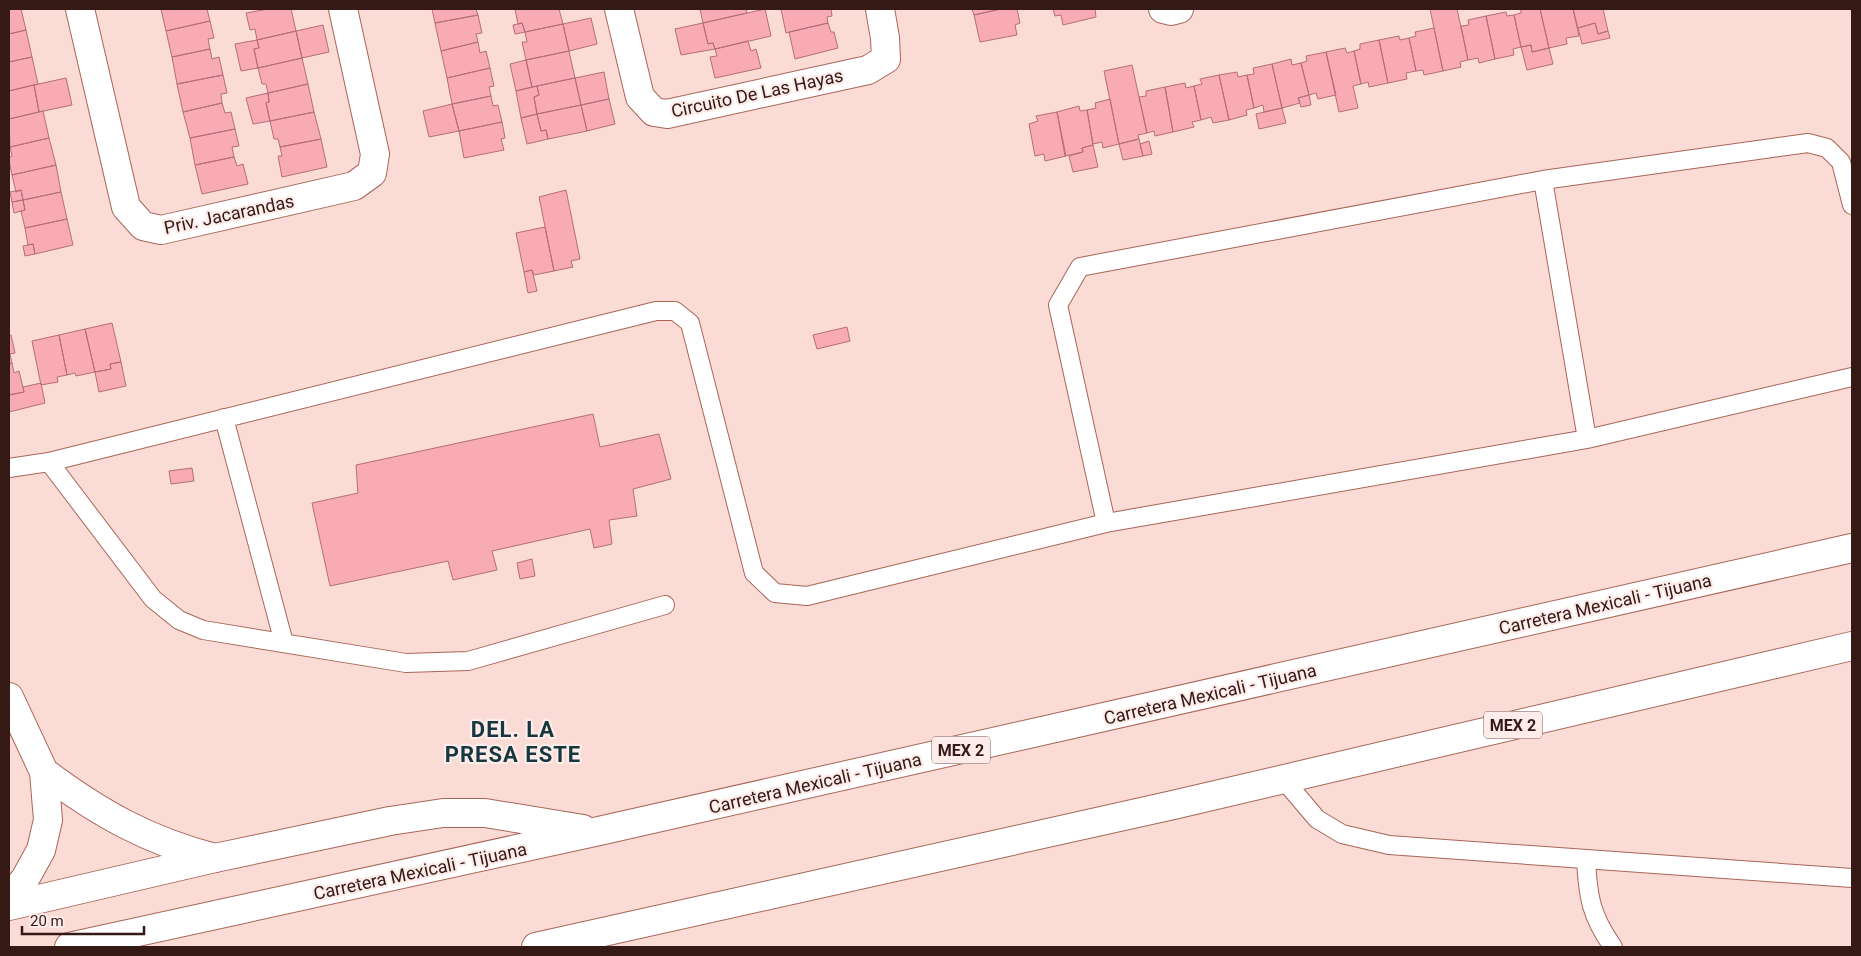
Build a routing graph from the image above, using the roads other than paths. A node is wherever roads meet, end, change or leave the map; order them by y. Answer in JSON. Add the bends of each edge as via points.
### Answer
{"nodes":[{"id":1,"x":80,"y":9,"type":"edge"},
{"id":2,"x":343,"y":9,"type":"edge"},
{"id":3,"x":619,"y":9,"type":"edge"},
{"id":4,"x":880,"y":9,"type":"edge"},
{"id":5,"x":1163,"y":9,"type":"edge"},
{"id":6,"x":1179,"y":9,"type":"edge"},
{"id":7,"x":1543,"y":180,"type":"junction"},
{"id":8,"x":1852,"y":205,"type":"edge"},
{"id":9,"x":1852,"y":377,"type":"edge"},
{"id":10,"x":224,"y":418,"type":"junction"},
{"id":11,"x":1588,"y":438,"type":"junction"},
{"id":12,"x":49,"y":462,"type":"junction"},
{"id":13,"x":9,"y":468,"type":"edge"},
{"id":14,"x":1106,"y":523,"type":"junction"},
{"id":15,"x":1852,"y":548,"type":"edge"},
{"id":16,"x":664,"y":605,"type":"dead end"},
{"id":17,"x":284,"y":643,"type":"junction"},
{"id":18,"x":1852,"y":646,"type":"edge"},
{"id":19,"x":9,"y":698,"type":"edge"},
{"id":20,"x":44,"y":772,"type":"junction"},
{"id":21,"x":1283,"y":779,"type":"junction"},
{"id":22,"x":599,"y":831,"type":"junction"},
{"id":23,"x":215,"y":858,"type":"junction"},
{"id":24,"x":1586,"y":860,"type":"junction"},
{"id":25,"x":1852,"y":878,"type":"edge"},
{"id":26,"x":9,"y":898,"type":"edge"},
{"id":27,"x":9,"y":906,"type":"edge"},
{"id":28,"x":69,"y":947,"type":"edge"},
{"id":29,"x":536,"y":947,"type":"edge"},
{"id":30,"x":1613,"y":947,"type":"edge"}],
"edges":[{"from":1,"to":2,"type":"main road","name":"Priv. Jacarandas","via":[[126,206],[143,226],[161,230],[354,186],[372,173],[375,154]]},
{"from":3,"to":4,"type":"main road","name":"Circuito De Las Hayas","via":[[640,97],[654,112],[667,114],[868,70],[886,59]]},
{"from":5,"to":6,"type":"main road"},
{"from":7,"to":8,"type":"lane","via":[[1808,144],[1827,148],[1841,162]]},
{"from":7,"to":11,"type":"lane"},
{"from":7,"to":14,"type":"lane","via":[[1080,267],[1058,305]]},
{"from":9,"to":11,"type":"lane"},
{"from":10,"to":12,"type":"lane"},
{"from":10,"to":14,"type":"lane","via":[[656,311],[675,311],[690,322],[754,574],[775,593],[806,596]]},
{"from":10,"to":17,"type":"lane"},
{"from":11,"to":14,"type":"lane"},
{"from":12,"to":13,"type":"lane"},
{"from":12,"to":17,"type":"lane","via":[[153,599],[179,620],[203,630]]},
{"from":15,"to":22,"type":"main road","name":"Carretera Mexicali - Tijuana","number":"MEX 2"},
{"from":16,"to":17,"type":"lane","via":[[468,661],[406,663]]},
{"from":18,"to":21,"type":"main road","number":"MEX 2"},
{"from":19,"to":20,"type":"main road"},
{"from":20,"to":23,"type":"main road","via":[[109,817],[179,849]]},
{"from":20,"to":26,"type":"main road","via":[[48,820],[41,850],[25,879]]},
{"from":21,"to":24,"type":"lane","via":[[1317,819],[1342,834],[1389,846]]},
{"from":21,"to":29,"type":"main road","number":"MEX 2"},
{"from":22,"to":23,"type":"main road","via":[[484,813],[443,813]]},
{"from":22,"to":28,"type":"main road","name":"Carretera Mexicali - Tijuana","number":"MEX 2"},
{"from":23,"to":27,"type":"main road"},
{"from":24,"to":25,"type":"lane"},
{"from":24,"to":30,"type":"lane","via":[[1588,896],[1602,932]]}]}
